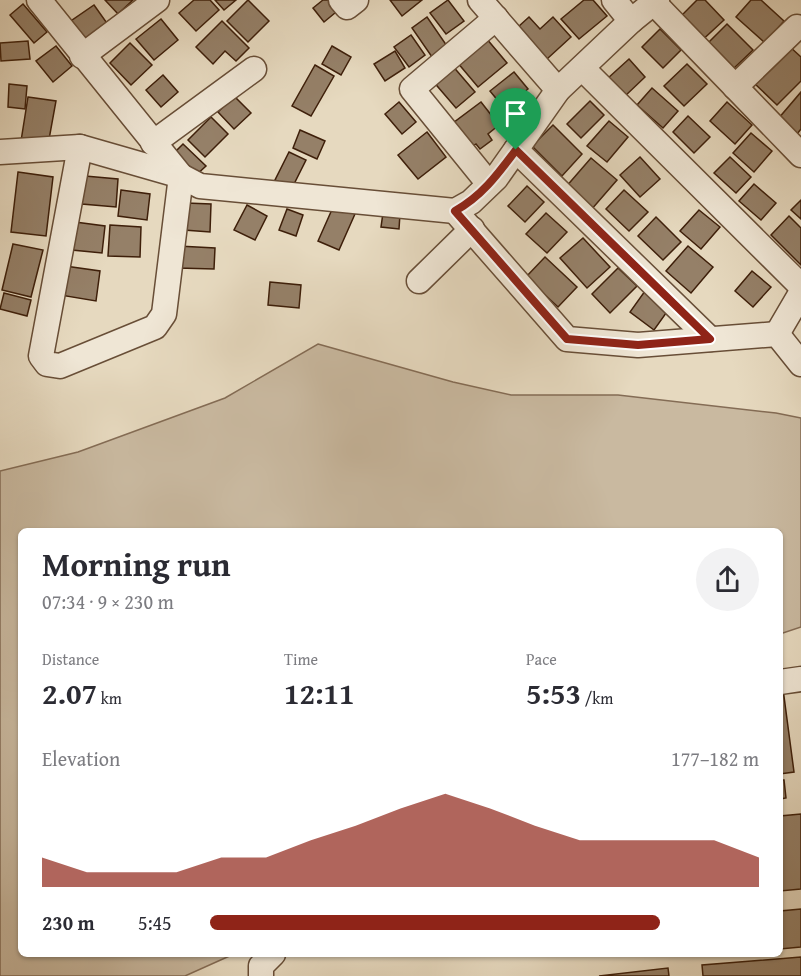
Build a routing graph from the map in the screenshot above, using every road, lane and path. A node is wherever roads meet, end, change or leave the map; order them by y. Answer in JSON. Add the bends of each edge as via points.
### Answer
{"nodes":[{"id":1,"x":39,"y":0,"type":"edge"},
{"id":2,"x":157,"y":0,"type":"edge"},
{"id":3,"x":341,"y":0,"type":"edge"},
{"id":4,"x":356,"y":0,"type":"edge"},
{"id":5,"x":480,"y":0,"type":"edge"},
{"id":6,"x":614,"y":0,"type":"edge"},
{"id":7,"x":655,"y":2,"type":"edge"},
{"id":8,"x":496,"y":18,"type":"junction"},
{"id":9,"x":631,"y":21,"type":"junction"},
{"id":10,"x":796,"y":27,"type":"dead end"},
{"id":11,"x":82,"y":56,"type":"junction"},
{"id":12,"x":582,"y":68,"type":"junction"},
{"id":13,"x":254,"y":69,"type":"dead end"},
{"id":14,"x":735,"y":87,"type":"junction"},
{"id":15,"x":558,"y":90,"type":"junction"},
{"id":16,"x":153,"y":143,"type":"junction"},
{"id":17,"x":80,"y":147,"type":"junction"},
{"id":18,"x":516,"y":150,"type":"junction"},
{"id":19,"x":0,"y":152,"type":"edge"},
{"id":20,"x":801,"y":155,"type":"edge"},
{"id":21,"x":181,"y":176,"type":"junction"},
{"id":22,"x":489,"y":184,"type":"junction"},
{"id":23,"x":455,"y":211,"type":"junction"},
{"id":24,"x":472,"y":229,"type":"junction"},
{"id":25,"x":419,"y":281,"type":"dead end"},
{"id":26,"x":801,"y":286,"type":"edge"},
{"id":27,"x":801,"y":293,"type":"edge"},
{"id":28,"x":777,"y":334,"type":"junction"},
{"id":29,"x":710,"y":339,"type":"junction"},
{"id":30,"x":801,"y":364,"type":"edge"},
{"id":31,"x":801,"y":679,"type":"edge"},
{"id":32,"x":783,"y":681,"type":"edge"},
{"id":33,"x":270,"y":957,"type":"edge"},
{"id":34,"x":261,"y":976,"type":"edge"}],
"edges":[{"from":1,"to":11,"type":"street"},
{"from":2,"to":11,"type":"street"},
{"from":3,"to":4,"type":"street","via":[[347,7]]},
{"from":5,"to":8,"type":"street"},
{"from":6,"to":9,"type":"street"},
{"from":7,"to":9,"type":"street"},
{"from":7,"to":14,"type":"street"},
{"from":8,"to":15,"type":"street"},
{"from":8,"to":22,"type":"street","via":[[412,89]]},
{"from":9,"to":12,"type":"street"},
{"from":10,"to":14,"type":"street"},
{"from":11,"to":16,"type":"street"},
{"from":12,"to":15,"type":"street"},
{"from":12,"to":26,"type":"street"},
{"from":13,"to":16,"type":"street"},
{"from":14,"to":20,"type":"street"},
{"from":15,"to":18,"type":"street"},
{"from":16,"to":21,"type":"street"},
{"from":17,"to":19,"type":"street"},
{"from":17,"to":21,"type":"street"},
{"from":17,"to":21,"type":"street","via":[[41,356],[47,364],[60,366],[155,327],[164,314]]},
{"from":18,"to":22,"type":"street"},
{"from":18,"to":29,"type":"street"},
{"from":21,"to":23,"type":"street","via":[[200,186]]},
{"from":22,"to":23,"type":"street"},
{"from":23,"to":24,"type":"street"},
{"from":24,"to":25,"type":"street"},
{"from":24,"to":29,"type":"street","via":[[567,339],[638,345]]},
{"from":27,"to":28,"type":"street"},
{"from":28,"to":29,"type":"street"},
{"from":28,"to":30,"type":"street"},
{"from":31,"to":32,"type":"street"},
{"from":33,"to":34,"type":"street","via":[[261,966]]}]}
